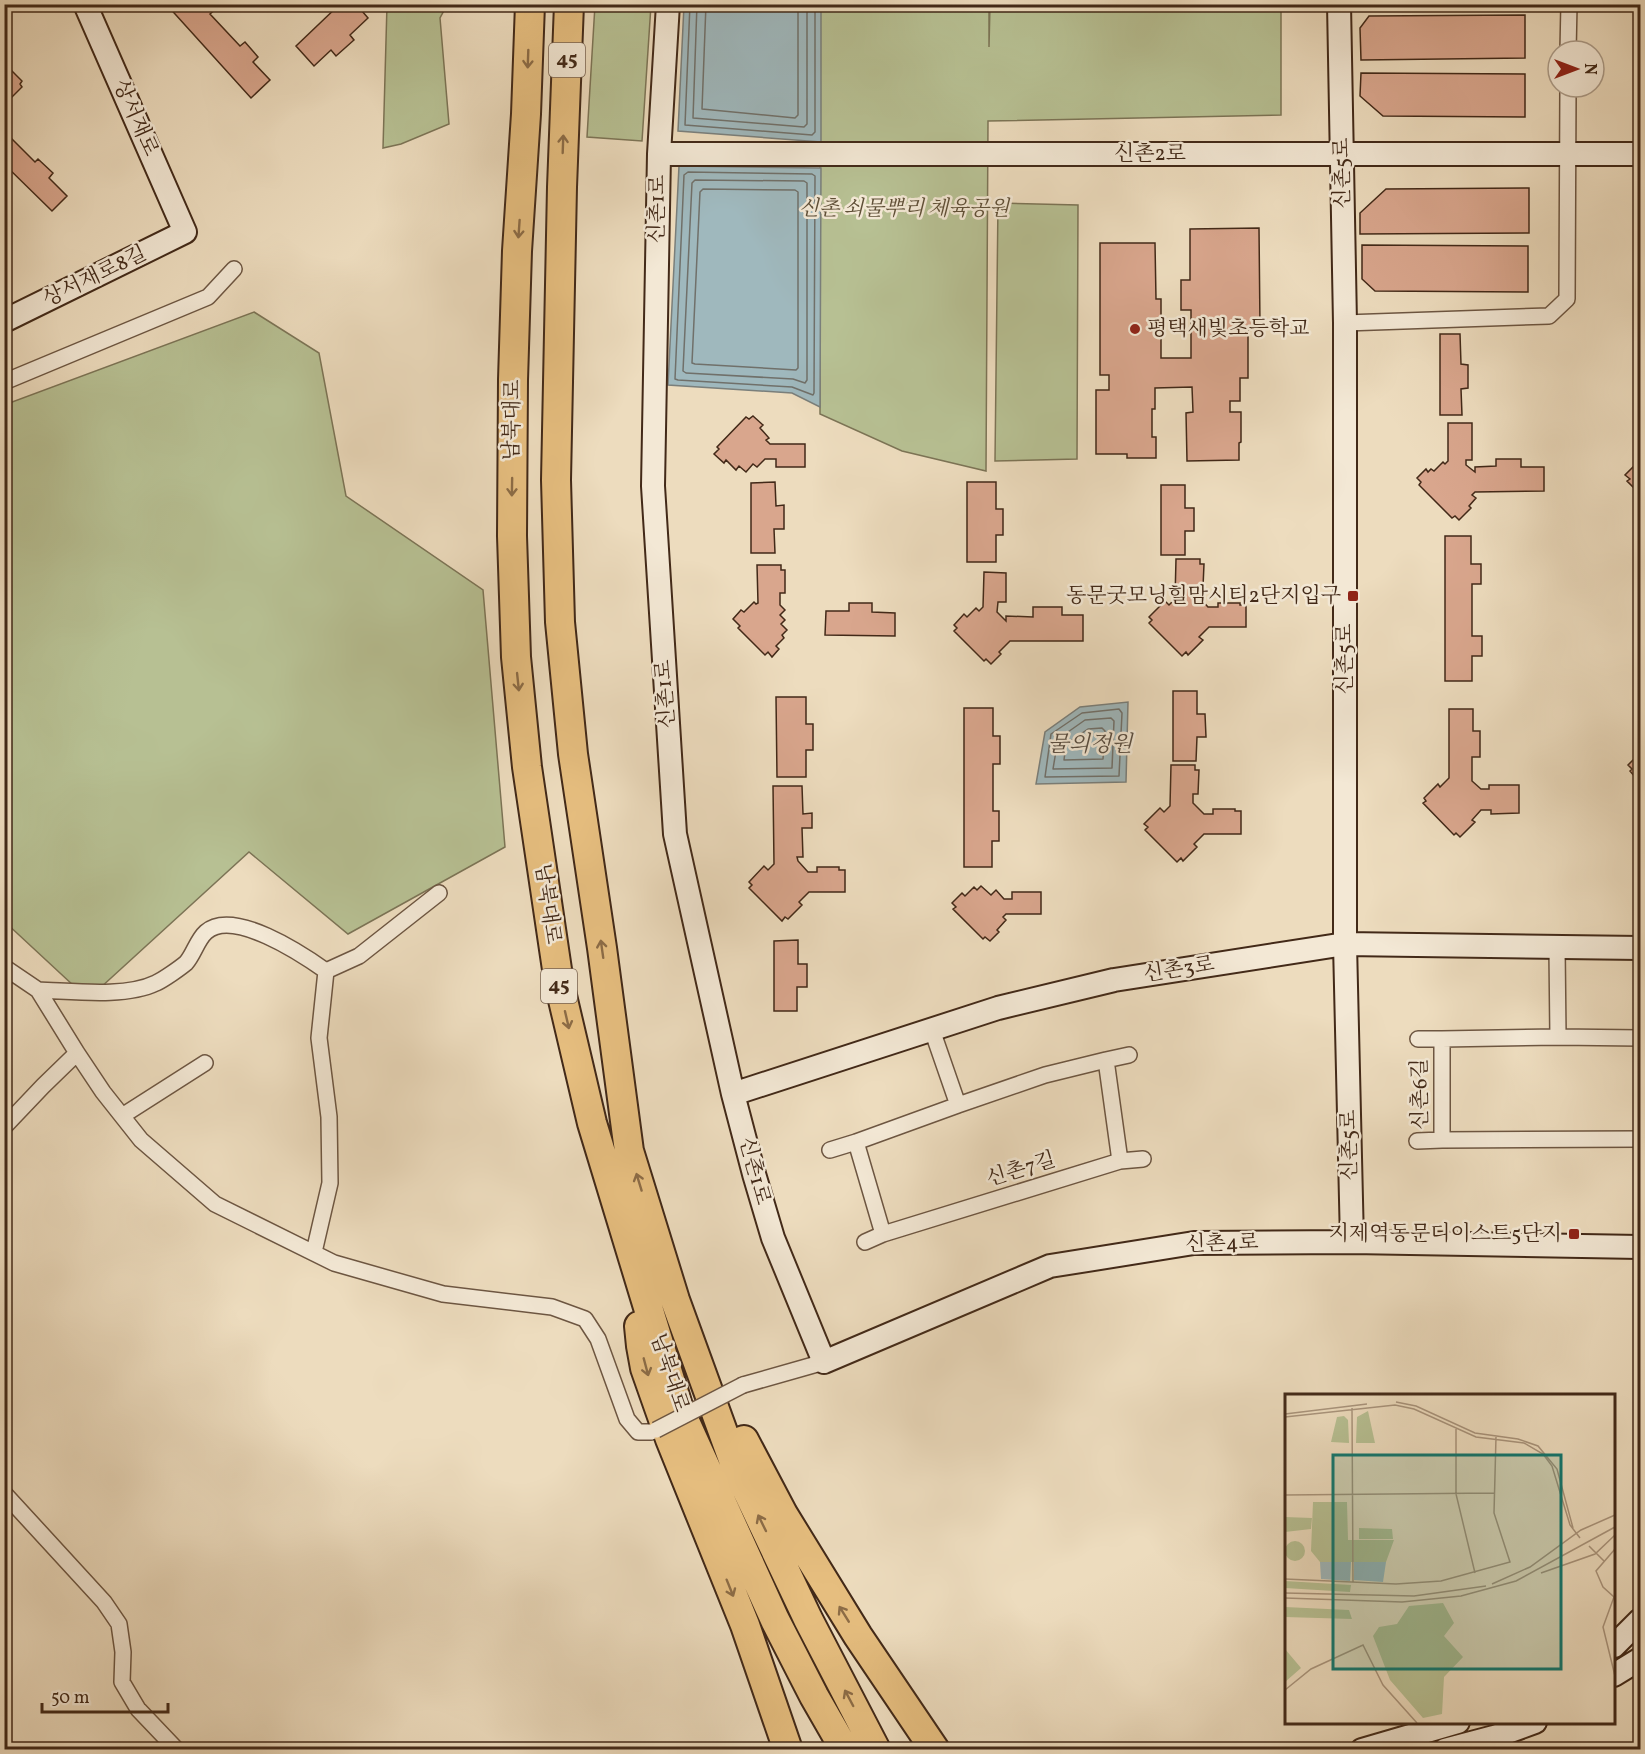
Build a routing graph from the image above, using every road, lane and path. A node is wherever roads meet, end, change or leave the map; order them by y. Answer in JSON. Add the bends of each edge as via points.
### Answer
{"nodes":[{"id":1,"x":85,"y":4,"type":"edge"},
{"id":2,"x":530,"y":4,"type":"edge"},
{"id":3,"x":569,"y":4,"type":"edge"},
{"id":4,"x":668,"y":4,"type":"edge"},
{"id":5,"x":1339,"y":4,"type":"edge"},
{"id":6,"x":1569,"y":4,"type":"edge"},
{"id":7,"x":1568,"y":39,"type":"edge"},
{"id":8,"x":1568,"y":99,"type":"edge"},
{"id":9,"x":659,"y":154,"type":"junction"},
{"id":10,"x":1343,"y":154,"type":"junction"},
{"id":11,"x":1568,"y":154,"type":"junction"},
{"id":12,"x":1641,"y":154,"type":"edge"},
{"id":13,"x":185,"y":232,"type":"joint"},
{"id":14,"x":234,"y":269,"type":"dead end"},
{"id":15,"x":4,"y":321,"type":"edge"},
{"id":16,"x":1345,"y":323,"type":"junction"},
{"id":17,"x":4,"y":382,"type":"edge"},
{"id":18,"x":439,"y":893,"type":"dead end"},
{"id":19,"x":1345,"y":944,"type":"junction"},
{"id":20,"x":1557,"y":948,"type":"junction"},
{"id":21,"x":1641,"y":948,"type":"edge"},
{"id":22,"x":4,"y":967,"type":"edge"},
{"id":23,"x":326,"y":970,"type":"junction"},
{"id":24,"x":38,"y":990,"type":"junction"},
{"id":25,"x":932,"y":1030,"type":"junction"},
{"id":26,"x":1558,"y":1037,"type":"junction"},
{"id":27,"x":1641,"y":1038,"type":"edge"},
{"id":28,"x":1418,"y":1039,"type":"dead end"},
{"id":29,"x":1442,"y":1039,"type":"junction"},
{"id":30,"x":77,"y":1053,"type":"junction"},
{"id":31,"x":1129,"y":1055,"type":"dead end"},
{"id":32,"x":1106,"y":1060,"type":"junction"},
{"id":33,"x":205,"y":1063,"type":"dead end"},
{"id":34,"x":733,"y":1094,"type":"junction"},
{"id":35,"x":958,"y":1105,"type":"junction"},
{"id":36,"x":122,"y":1116,"type":"junction"},
{"id":37,"x":4,"y":1127,"type":"edge"},
{"id":38,"x":1641,"y":1139,"type":"edge"},
{"id":39,"x":1442,"y":1140,"type":"junction"},
{"id":40,"x":1417,"y":1141,"type":"dead end"},
{"id":41,"x":856,"y":1142,"type":"junction"},
{"id":42,"x":830,"y":1150,"type":"dead end"},
{"id":43,"x":1143,"y":1159,"type":"dead end"},
{"id":44,"x":1120,"y":1161,"type":"junction"},
{"id":45,"x":652,"y":1227,"type":"junction"},
{"id":46,"x":883,"y":1234,"type":"junction"},
{"id":47,"x":865,"y":1242,"type":"dead end"},
{"id":48,"x":1352,"y":1242,"type":"junction"},
{"id":49,"x":1641,"y":1247,"type":"edge"},
{"id":50,"x":314,"y":1252,"type":"junction"},
{"id":51,"x":636,"y":1267,"type":"junction"},
{"id":52,"x":824,"y":1362,"type":"junction"},
{"id":53,"x":4,"y":1493,"type":"edge"},
{"id":54,"x":1641,"y":1620,"type":"edge"},
{"id":55,"x":1615,"y":1645,"type":"edge"},
{"id":56,"x":1641,"y":1659,"type":"edge"},
{"id":57,"x":1615,"y":1674,"type":"edge"},
{"id":58,"x":1451,"y":1724,"type":"edge"},
{"id":59,"x":1530,"y":1724,"type":"edge"},
{"id":60,"x":177,"y":1749,"type":"edge"},
{"id":61,"x":788,"y":1749,"type":"edge"},
{"id":62,"x":844,"y":1749,"type":"edge"},
{"id":63,"x":876,"y":1749,"type":"edge"},
{"id":64,"x":935,"y":1749,"type":"edge"},
{"id":65,"x":1362,"y":1749,"type":"edge"},
{"id":66,"x":1445,"y":1749,"type":"edge"}],
"edges":[{"from":1,"to":13,"type":"street","name":"상서재로"},
{"from":2,"to":51,"type":"highway","name":"남북대로","number":"45","one_way":true,"via":[[513,380],[516,657],[527,767],[559,983],[592,1124]]},
{"from":45,"to":3,"type":"highway","name":"남북대로","number":"45","one_way":true,"via":[[629,1151],[573,754],[560,622],[556,480]]},
{"from":4,"to":9,"type":"street","name":"신촌1로"},
{"from":5,"to":10,"type":"street","name":"신촌5로"},
{"from":6,"to":7,"type":"street"},
{"from":8,"to":11,"type":"street"},
{"from":9,"to":10,"type":"street","name":"신촌2로"},
{"from":9,"to":34,"type":"street","name":"신촌1로","via":[[653,486],[675,834]]},
{"from":10,"to":11,"type":"street","name":"신촌2로"},
{"from":10,"to":16,"type":"street","name":"신촌5로"},
{"from":11,"to":12,"type":"street","name":"신촌2로"},
{"from":11,"to":16,"type":"street","via":[[1567,299],[1549,315]]},
{"from":13,"to":15,"type":"street","name":"상서재로8길"},
{"from":14,"to":17,"type":"street","via":[[208,297]]},
{"from":16,"to":19,"type":"street","name":"신촌5로"},
{"from":18,"to":23,"type":"street","via":[[359,956]]},
{"from":19,"to":20,"type":"street","name":"신촌3로"},
{"from":19,"to":25,"type":"street","name":"신촌3로","via":[[1114,980],[998,1008]]},
{"from":19,"to":48,"type":"street","name":"신촌5로"},
{"from":20,"to":21,"type":"street","name":"신촌3로"},
{"from":20,"to":26,"type":"street"},
{"from":22,"to":24,"type":"street"},
{"from":23,"to":24,"type":"street","via":[[269,936],[218,925],[206,932],[186,962],[156,983],[125,992]]},
{"from":23,"to":50,"type":"street","via":[[319,1038],[329,1117],[330,1184]]},
{"from":24,"to":30,"type":"street"},
{"from":25,"to":34,"type":"street","name":"신촌3로"},
{"from":25,"to":35,"type":"street"},
{"from":26,"to":27,"type":"street","name":"신촌6길"},
{"from":26,"to":29,"type":"street","name":"신촌6길"},
{"from":28,"to":29,"type":"street"},
{"from":29,"to":39,"type":"street","name":"신촌6길"},
{"from":30,"to":36,"type":"street"},
{"from":30,"to":37,"type":"street"},
{"from":31,"to":32,"type":"street"},
{"from":32,"to":35,"type":"street","via":[[1045,1074]]},
{"from":32,"to":44,"type":"street"},
{"from":33,"to":36,"type":"street"},
{"from":34,"to":52,"type":"street","name":"신촌1로","via":[[772,1238]]},
{"from":35,"to":41,"type":"street"},
{"from":36,"to":50,"type":"street","via":[[141,1140],[215,1204]]},
{"from":38,"to":39,"type":"street","name":"신촌6길"},
{"from":39,"to":40,"type":"street"},
{"from":41,"to":42,"type":"street"},
{"from":41,"to":46,"type":"street"},
{"from":43,"to":44,"type":"street","name":"신촌7길"},
{"from":44,"to":46,"type":"street","name":"신촌7길"},
{"from":63,"to":45,"type":"highway","name":"남북대로","number":"45","one_way":true,"via":[[808,1619],[735,1465]]},
{"from":64,"to":45,"type":"highway","one_way":true,"via":[[858,1636],[747,1448],[672,1252]]},
{"from":46,"to":47,"type":"street","name":"신촌7길"},
{"from":48,"to":49,"type":"street","name":"신촌4로"},
{"from":48,"to":52,"type":"street","name":"신촌4로","via":[[1194,1243],[1050,1266]]},
{"from":50,"to":52,"type":"street","bridge":true,"via":[[333,1263],[443,1294],[552,1307],[585,1319],[598,1340],[627,1419],[638,1432],[656,1430],[743,1385]]},
{"from":51,"to":61,"type":"highway","one_way":true,"via":[[645,1368],[745,1625]]},
{"from":51,"to":62,"type":"highway","name":"남북대로","number":"45","via":[[678,1406],[775,1620]]},
{"from":53,"to":60,"type":"street","via":[[104,1602],[119,1624],[122,1682],[138,1709]]},
{"from":54,"to":55,"type":"street"},
{"from":56,"to":57,"type":"street"},
{"from":58,"to":65,"type":"street"},
{"from":59,"to":66,"type":"street"}]}
